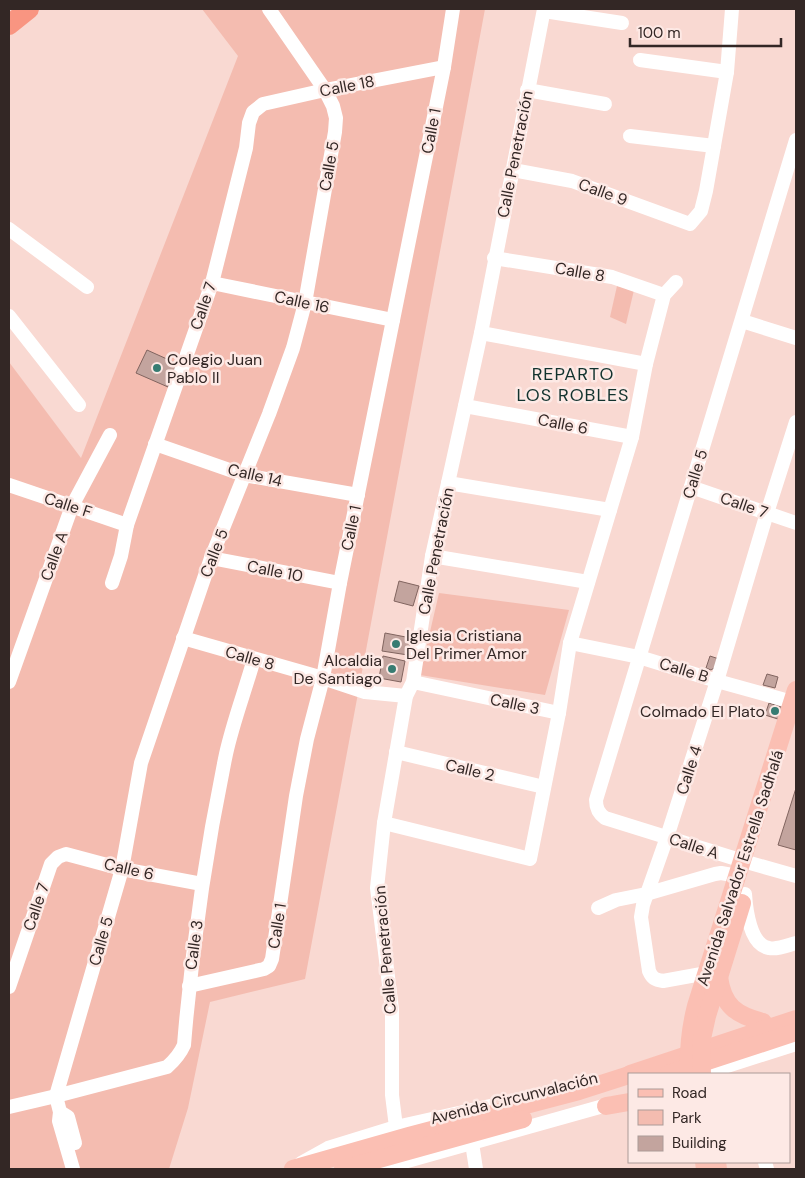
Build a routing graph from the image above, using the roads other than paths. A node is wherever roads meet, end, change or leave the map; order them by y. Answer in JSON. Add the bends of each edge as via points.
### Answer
{"nodes":[{"id":1,"x":29,"y":9,"type":"edge"},
{"id":2,"x":268,"y":9,"type":"edge"},
{"id":3,"x":453,"y":9,"type":"edge"},
{"id":4,"x":732,"y":9,"type":"edge"},
{"id":5,"x":544,"y":10,"type":"edge"},
{"id":6,"x":622,"y":23,"type":"dead end"},
{"id":7,"x":9,"y":25,"type":"edge"},
{"id":8,"x":640,"y":60,"type":"dead end"},
{"id":9,"x":444,"y":67,"type":"junction"},
{"id":10,"x":727,"y":72,"type":"junction"},
{"id":11,"x":325,"y":90,"type":"junction"},
{"id":12,"x":528,"y":90,"type":"junction"},
{"id":13,"x":605,"y":104,"type":"dead end"},
{"id":14,"x":253,"y":112,"type":"joint"},
{"id":15,"x":630,"y":136,"type":"dead end"},
{"id":16,"x":796,"y":140,"type":"edge"},
{"id":17,"x":714,"y":146,"type":"junction"},
{"id":18,"x":794,"y":156,"type":"edge"},
{"id":19,"x":513,"y":170,"type":"junction"},
{"id":20,"x":9,"y":229,"type":"edge"},
{"id":21,"x":494,"y":258,"type":"junction"},
{"id":22,"x":676,"y":282,"type":"dead end"},
{"id":23,"x":212,"y":283,"type":"junction"},
{"id":24,"x":87,"y":287,"type":"dead end"},
{"id":25,"x":664,"y":295,"type":"junction"},
{"id":26,"x":305,"y":303,"type":"junction"},
{"id":27,"x":9,"y":316,"type":"edge"},
{"id":28,"x":393,"y":320,"type":"junction"},
{"id":29,"x":742,"y":321,"type":"junction"},
{"id":30,"x":481,"y":333,"type":"junction"},
{"id":31,"x":796,"y":338,"type":"edge"},
{"id":32,"x":646,"y":364,"type":"junction"},
{"id":33,"x":79,"y":405,"type":"dead end"},
{"id":34,"x":465,"y":406,"type":"junction"},
{"id":35,"x":796,"y":422,"type":"edge"},
{"id":36,"x":110,"y":435,"type":"dead end"},
{"id":37,"x":632,"y":437,"type":"junction"},
{"id":38,"x":155,"y":444,"type":"junction"},
{"id":39,"x":244,"y":475,"type":"junction"},
{"id":40,"x":448,"y":483,"type":"junction"},
{"id":41,"x":9,"y":485,"type":"edge"},
{"id":42,"x":691,"y":488,"type":"junction"},
{"id":43,"x":358,"y":495,"type":"junction"},
{"id":44,"x":72,"y":506,"type":"junction"},
{"id":45,"x":610,"y":510,"type":"junction"},
{"id":46,"x":767,"y":513,"type":"junction"},
{"id":47,"x":796,"y":523,"type":"edge"},
{"id":48,"x":127,"y":524,"type":"junction"},
{"id":49,"x":432,"y":556,"type":"junction"},
{"id":50,"x":211,"y":558,"type":"junction"},
{"id":51,"x":588,"y":582,"type":"junction"},
{"id":52,"x":112,"y":583,"type":"dead end"},
{"id":53,"x":340,"y":583,"type":"junction"},
{"id":54,"x":183,"y":638,"type":"junction"},
{"id":55,"x":570,"y":643,"type":"junction"},
{"id":56,"x":639,"y":657,"type":"junction"},
{"id":57,"x":254,"y":659,"type":"junction"},
{"id":58,"x":322,"y":678,"type":"junction"},
{"id":59,"x":717,"y":681,"type":"junction"},
{"id":60,"x":9,"y":682,"type":"edge"},
{"id":61,"x":413,"y":682,"type":"junction"},
{"id":62,"x":406,"y":696,"type":"junction"},
{"id":63,"x":795,"y":698,"type":"edge"},
{"id":64,"x":558,"y":713,"type":"junction"},
{"id":65,"x":796,"y":728,"type":"edge"},
{"id":66,"x":396,"y":752,"type":"junction"},
{"id":67,"x":544,"y":787,"type":"junction"},
{"id":68,"x":596,"y":808,"type":"joint"},
{"id":69,"x":384,"y":823,"type":"junction"},
{"id":70,"x":667,"y":837,"type":"junction"},
{"id":71,"x":58,"y":857,"type":"joint"},
{"id":72,"x":745,"y":867,"type":"junction"},
{"id":73,"x":122,"y":869,"type":"junction"},
{"id":74,"x":796,"y":876,"type":"edge"},
{"id":75,"x":202,"y":884,"type":"junction"},
{"id":76,"x":646,"y":894,"type":"junction"},
{"id":77,"x":745,"y":894,"type":"junction"},
{"id":78,"x":598,"y":908,"type":"dead end"},
{"id":79,"x":796,"y":942,"type":"edge"},
{"id":80,"x":713,"y":975,"type":"junction"},
{"id":81,"x":189,"y":986,"type":"junction"},
{"id":82,"x":9,"y":987,"type":"edge"},
{"id":83,"x":796,"y":1012,"type":"edge"},
{"id":84,"x":796,"y":1019,"type":"edge"},
{"id":85,"x":764,"y":1022,"type":"junction"},
{"id":86,"x":796,"y":1032,"type":"edge"},
{"id":87,"x":796,"y":1044,"type":"edge"},
{"id":88,"x":695,"y":1046,"type":"junction"},
{"id":89,"x":632,"y":1073,"type":"edge"},
{"id":90,"x":671,"y":1073,"type":"edge"},
{"id":91,"x":689,"y":1073,"type":"edge"},
{"id":92,"x":702,"y":1073,"type":"edge"},
{"id":93,"x":705,"y":1073,"type":"edge"},
{"id":94,"x":628,"y":1074,"type":"edge"},
{"id":95,"x":628,"y":1087,"type":"edge"},
{"id":96,"x":56,"y":1096,"type":"junction"},
{"id":97,"x":580,"y":1097,"type":"junction"},
{"id":98,"x":628,"y":1100,"type":"edge"},
{"id":99,"x":606,"y":1106,"type":"joint"},
{"id":100,"x":9,"y":1107,"type":"edge"},
{"id":101,"x":60,"y":1112,"type":"junction"},
{"id":102,"x":396,"y":1127,"type":"junction"},
{"id":103,"x":472,"y":1143,"type":"junction"},
{"id":104,"x":73,"y":1169,"type":"edge"},
{"id":105,"x":82,"y":1169,"type":"edge"},
{"id":106,"x":292,"y":1169,"type":"edge"},
{"id":107,"x":343,"y":1169,"type":"edge"},
{"id":108,"x":379,"y":1169,"type":"edge"},
{"id":109,"x":476,"y":1169,"type":"edge"}],
"edges":[{"from":1,"to":7,"type":"highway"},
{"from":2,"to":11,"type":"street","name":"Calle 5"},
{"from":3,"to":9,"type":"street","name":"Calle 1"},
{"from":4,"to":10,"type":"street"},
{"from":5,"to":6,"type":"street"},
{"from":5,"to":12,"type":"street","name":"Calle Penetración"},
{"from":8,"to":10,"type":"street"},
{"from":9,"to":11,"type":"street","name":"Calle 18"},
{"from":9,"to":28,"type":"street","name":"Calle 1"},
{"from":10,"to":17,"type":"street"},
{"from":11,"to":14,"type":"street","name":"Calle 18","via":[[263,104]]},
{"from":11,"to":26,"type":"street","name":"Calle 5","via":[[333,106],[336,132]]},
{"from":12,"to":13,"type":"street"},
{"from":12,"to":19,"type":"street","name":"Calle Penetración"},
{"from":14,"to":23,"type":"street","name":"Calle 7"},
{"from":15,"to":17,"type":"street"},
{"from":16,"to":18,"type":"street","name":"Calle 5"},
{"from":17,"to":19,"type":"street","name":"Calle 9","via":[[701,211],[690,224],[572,181]]},
{"from":18,"to":29,"type":"street","name":"Calle 5"},
{"from":19,"to":21,"type":"street","name":"Calle Penetración"},
{"from":20,"to":24,"type":"street"},
{"from":21,"to":25,"type":"street","name":"Calle 8","via":[[612,277]]},
{"from":21,"to":30,"type":"street","name":"Calle Penetración"},
{"from":22,"to":25,"type":"street"},
{"from":23,"to":26,"type":"street","name":"Calle 16"},
{"from":23,"to":38,"type":"street","name":"Calle 7"},
{"from":25,"to":32,"type":"street"},
{"from":26,"to":28,"type":"street","name":"Calle 16"},
{"from":26,"to":39,"type":"street","name":"Calle 5","via":[[293,348]]},
{"from":27,"to":33,"type":"street"},
{"from":28,"to":43,"type":"street","name":"Calle 1"},
{"from":29,"to":31,"type":"street"},
{"from":29,"to":42,"type":"street","name":"Calle 5"},
{"from":30,"to":32,"type":"street"},
{"from":30,"to":34,"type":"street","name":"Calle Penetración"},
{"from":32,"to":37,"type":"street"},
{"from":34,"to":37,"type":"street","name":"Calle 6"},
{"from":34,"to":40,"type":"street","name":"Calle Penetración"},
{"from":35,"to":46,"type":"street","name":"Calle 4"},
{"from":36,"to":44,"type":"street","name":"Calle A"},
{"from":37,"to":45,"type":"street"},
{"from":38,"to":39,"type":"street","name":"Calle 14"},
{"from":38,"to":48,"type":"street","name":"Calle 7"},
{"from":39,"to":43,"type":"street","name":"Calle 14"},
{"from":39,"to":50,"type":"street","name":"Calle 5"},
{"from":40,"to":45,"type":"street"},
{"from":40,"to":49,"type":"street","name":"Calle Penetración"},
{"from":41,"to":44,"type":"street","name":"Calle F"},
{"from":42,"to":46,"type":"street","name":"Calle 7"},
{"from":42,"to":56,"type":"street","name":"Calle 5"},
{"from":43,"to":53,"type":"street","name":"Calle 1"},
{"from":44,"to":48,"type":"street","name":"Calle F"},
{"from":44,"to":60,"type":"street","name":"Calle A"},
{"from":45,"to":51,"type":"street"},
{"from":46,"to":47,"type":"street","name":"Calle 7"},
{"from":46,"to":59,"type":"street","name":"Calle 4"},
{"from":48,"to":52,"type":"street","name":"Calle 7"},
{"from":49,"to":51,"type":"street"},
{"from":49,"to":61,"type":"street","name":"Calle Penetración"},
{"from":50,"to":53,"type":"street","name":"Calle 10"},
{"from":50,"to":54,"type":"street","name":"Calle 5"},
{"from":51,"to":55,"type":"street"},
{"from":53,"to":58,"type":"street","name":"Calle 1"},
{"from":54,"to":57,"type":"street","name":"Calle 8"},
{"from":54,"to":73,"type":"street","name":"Calle 5","via":[[140,763]]},
{"from":55,"to":56,"type":"street","name":"Calle B"},
{"from":55,"to":64,"type":"street"},
{"from":56,"to":59,"type":"street","name":"Calle B"},
{"from":56,"to":68,"type":"street","name":"Calle 5","via":[[598,791]]},
{"from":57,"to":58,"type":"street","name":"Calle 8"},
{"from":57,"to":75,"type":"street","name":"Calle 3","via":[[227,752]]},
{"from":58,"to":62,"type":"street","name":"Calle 8","via":[[365,692]]},
{"from":58,"to":81,"type":"street","name":"Calle 1","via":[[296,796],[269,966]]},
{"from":59,"to":63,"type":"street","name":"Calle B"},
{"from":59,"to":70,"type":"street","name":"Calle 4"},
{"from":61,"to":62,"type":"street","name":"Calle Penetración"},
{"from":61,"to":64,"type":"street","name":"Calle 3"},
{"from":62,"to":66,"type":"street","name":"Calle Penetración"},
{"from":63,"to":72,"type":"main road","name":"Avenida Salvador Estrella Sadhalá"},
{"from":64,"to":67,"type":"street"},
{"from":65,"to":72,"type":"main road","name":"Avenida Salvador Estrella Sadhalá"},
{"from":66,"to":67,"type":"street","name":"Calle 2"},
{"from":66,"to":69,"type":"street","name":"Calle Penetración"},
{"from":67,"to":69,"type":"street","via":[[530,859]]},
{"from":68,"to":70,"type":"street","name":"Calle A","via":[[605,818]]},
{"from":69,"to":102,"type":"street","name":"Calle Penetración","via":[[377,888],[392,1009],[392,1095]]},
{"from":70,"to":72,"type":"street","name":"Calle A"},
{"from":70,"to":76,"type":"street","name":"Calle 4"},
{"from":71,"to":73,"type":"street","name":"Calle 6","via":[[66,854]]},
{"from":71,"to":82,"type":"street","name":"Calle 7","via":[[51,864]]},
{"from":72,"to":74,"type":"street","name":"Calle A"},
{"from":72,"to":76,"type":"street"},
{"from":72,"to":77,"type":"main road","name":"Avenida Salvador Estrella Sadhalá"},
{"from":72,"to":80,"type":"main road","name":"Avenida Salvador Estrella Sadhalá"},
{"from":73,"to":75,"type":"street","name":"Calle 6"},
{"from":73,"to":96,"type":"street","name":"Calle 5"},
{"from":75,"to":81,"type":"street","name":"Calle 3"},
{"from":76,"to":78,"type":"street","via":[[616,900]]},
{"from":76,"to":80,"type":"street","name":"Calle 4","via":[[641,917],[651,977],[663,981]]},
{"from":77,"to":79,"type":"street","via":[[748,919],[760,944],[776,948]]},
{"from":77,"to":80,"type":"main road","name":"Avenida Salvador Estrella Sadhalá"},
{"from":80,"to":85,"type":"main road","via":[[734,1010]]},
{"from":80,"to":88,"type":"main road","name":"Avenida Salvador Estrella Sadhalá","via":[[691,1026]]},
{"from":81,"to":96,"type":"street","name":"Calle 3","via":[[184,1045],[167,1067]]},
{"from":83,"to":85,"type":"street","name":"Avenida Circunvalación"},
{"from":84,"to":89,"type":"main road","name":"Avenida Circunvalación"},
{"from":85,"to":88,"type":"street","name":"Avenida Circunvalación"},
{"from":86,"to":90,"type":"main road"},
{"from":87,"to":93,"type":"street"},
{"from":88,"to":91,"type":"main road"},
{"from":88,"to":92,"type":"main road"},
{"from":88,"to":102,"type":"street","name":"Avenida Circunvalación","via":[[544,1094]]},
{"from":94,"to":97,"type":"main road","name":"Avenida Circunvalación"},
{"from":95,"to":97,"type":"main road","name":"Avenida Circunvalación"},
{"from":96,"to":100,"type":"street","name":"Calle 3"},
{"from":96,"to":101,"type":"street"},
{"from":97,"to":106,"type":"main road","name":"Avenida Circunvalación","via":[[409,1136]]},
{"from":97,"to":107,"type":"main road","name":"Avenida Circunvalación"},
{"from":98,"to":99,"type":"main road"},
{"from":99,"to":103,"type":"street","name":"Avenida Circunvalación"},
{"from":101,"to":104,"type":"street","via":[[59,1121]]},
{"from":101,"to":105,"type":"street","via":[[68,1118]]},
{"from":102,"to":106,"type":"street","name":"Avenida Circunvalación","via":[[328,1148]]},
{"from":103,"to":108,"type":"street","name":"Avenida Circunvalación"},
{"from":103,"to":109,"type":"street"}]}
